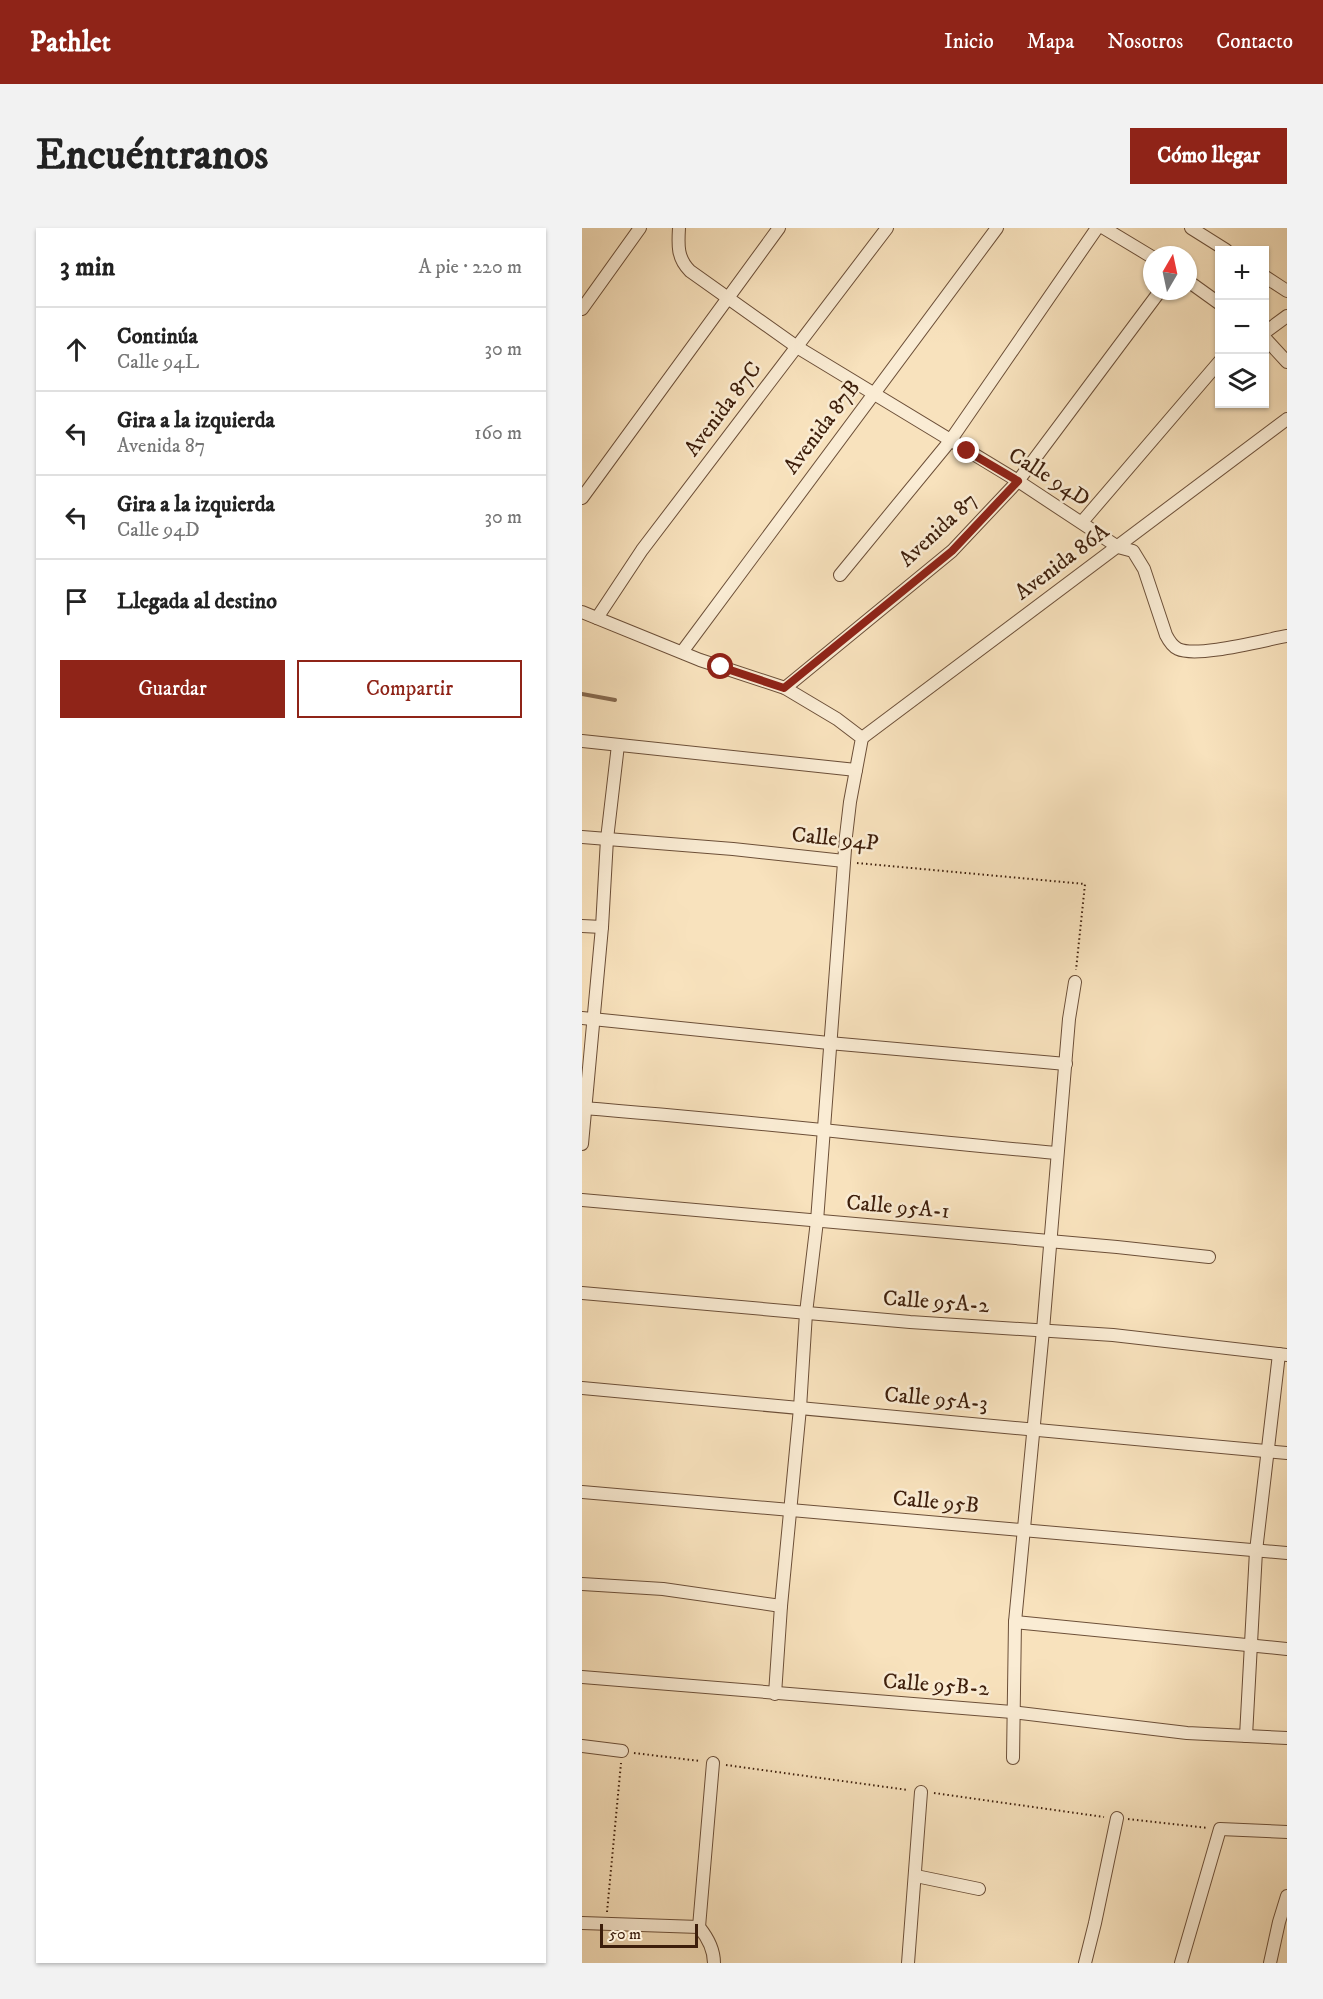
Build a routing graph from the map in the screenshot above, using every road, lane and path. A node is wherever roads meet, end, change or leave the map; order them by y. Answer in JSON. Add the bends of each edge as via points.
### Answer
{"nodes":[{"id":1,"x":640,"y":228,"type":"edge"},
{"id":2,"x":679,"y":228,"type":"edge"},
{"id":3,"x":779,"y":228,"type":"edge"},
{"id":4,"x":887,"y":228,"type":"edge"},
{"id":5,"x":997,"y":228,"type":"edge"},
{"id":6,"x":1097,"y":228,"type":"edge"},
{"id":7,"x":1104,"y":228,"type":"edge"},
{"id":8,"x":1191,"y":228,"type":"edge"},
{"id":9,"x":1119,"y":231,"type":"edge"},
{"id":10,"x":1220,"y":246,"type":"edge"},
{"id":11,"x":1143,"y":250,"type":"edge"},
{"id":12,"x":1269,"y":279,"type":"edge"},
{"id":13,"x":1197,"y":287,"type":"edge"},
{"id":14,"x":1287,"y":291,"type":"edge"},
{"id":15,"x":728,"y":297,"type":"junction"},
{"id":16,"x":1153,"y":300,"type":"edge"},
{"id":17,"x":1215,"y":300,"type":"edge"},
{"id":18,"x":582,"y":309,"type":"edge"},
{"id":19,"x":1287,"y":316,"type":"edge"},
{"id":20,"x":1269,"y":329,"type":"edge"},
{"id":21,"x":1269,"y":342,"type":"edge"},
{"id":22,"x":797,"y":347,"type":"junction"},
{"id":23,"x":1287,"y":362,"type":"edge"},
{"id":24,"x":1215,"y":367,"type":"edge"},
{"id":25,"x":873,"y":394,"type":"junction"},
{"id":26,"x":1287,"y":420,"type":"edge"},
{"id":27,"x":950,"y":441,"type":"junction"},
{"id":28,"x":1018,"y":481,"type":"junction"},
{"id":29,"x":582,"y":498,"type":"edge"},
{"id":30,"x":1082,"y":522,"type":"junction"},
{"id":31,"x":1118,"y":547,"type":"junction"},
{"id":32,"x":840,"y":575,"type":"dead end"},
{"id":33,"x":582,"y":612,"type":"edge"},
{"id":34,"x":597,"y":618,"type":"junction"},
{"id":35,"x":1287,"y":636,"type":"edge"},
{"id":36,"x":682,"y":652,"type":"junction"},
{"id":37,"x":784,"y":688,"type":"junction"},
{"id":38,"x":862,"y":738,"type":"junction"},
{"id":39,"x":582,"y":741,"type":"edge"},
{"id":40,"x":618,"y":745,"type":"junction"},
{"id":41,"x":856,"y":770,"type":"junction"},
{"id":42,"x":582,"y":837,"type":"edge"},
{"id":43,"x":608,"y":839,"type":"junction"},
{"id":44,"x":844,"y":861,"type":"junction"},
{"id":45,"x":582,"y":926,"type":"edge"},
{"id":46,"x":602,"y":927,"type":"junction"},
{"id":47,"x":1075,"y":982,"type":"joint"},
{"id":48,"x":588,"y":1019,"type":"edge"},
{"id":49,"x":830,"y":1043,"type":"junction"},
{"id":50,"x":1066,"y":1064,"type":"junction"},
{"id":51,"x":583,"y":1108,"type":"edge"},
{"id":52,"x":823,"y":1131,"type":"junction"},
{"id":53,"x":582,"y":1144,"type":"edge"},
{"id":54,"x":1057,"y":1153,"type":"junction"},
{"id":55,"x":582,"y":1200,"type":"edge"},
{"id":56,"x":817,"y":1221,"type":"junction"},
{"id":57,"x":1049,"y":1242,"type":"junction"},
{"id":58,"x":1209,"y":1257,"type":"dead end"},
{"id":59,"x":582,"y":1293,"type":"edge"},
{"id":60,"x":806,"y":1313,"type":"junction"},
{"id":61,"x":1043,"y":1330,"type":"junction"},
{"id":62,"x":1283,"y":1355,"type":"edge"},
{"id":63,"x":582,"y":1388,"type":"edge"},
{"id":64,"x":800,"y":1408,"type":"junction"},
{"id":65,"x":1033,"y":1429,"type":"junction"},
{"id":66,"x":1266,"y":1451,"type":"junction"},
{"id":67,"x":1287,"y":1453,"type":"edge"},
{"id":68,"x":582,"y":1492,"type":"edge"},
{"id":69,"x":789,"y":1510,"type":"junction"},
{"id":70,"x":1024,"y":1530,"type":"junction"},
{"id":71,"x":1256,"y":1551,"type":"junction"},
{"id":72,"x":1287,"y":1553,"type":"edge"},
{"id":73,"x":582,"y":1584,"type":"edge"},
{"id":74,"x":781,"y":1606,"type":"junction"},
{"id":75,"x":1015,"y":1622,"type":"junction"},
{"id":76,"x":1250,"y":1646,"type":"junction"},
{"id":77,"x":1287,"y":1649,"type":"edge"},
{"id":78,"x":582,"y":1677,"type":"edge"},
{"id":79,"x":776,"y":1694,"type":"junction"},
{"id":80,"x":1012,"y":1712,"type":"junction"},
{"id":81,"x":1246,"y":1736,"type":"junction"},
{"id":82,"x":1287,"y":1738,"type":"edge"},
{"id":83,"x":582,"y":1746,"type":"edge"},
{"id":84,"x":622,"y":1751,"type":"joint"},
{"id":85,"x":1013,"y":1758,"type":"dead end"},
{"id":86,"x":713,"y":1763,"type":"dead end"},
{"id":87,"x":921,"y":1792,"type":"dead end"},
{"id":88,"x":1117,"y":1818,"type":"dead end"},
{"id":89,"x":1287,"y":1832,"type":"edge"},
{"id":90,"x":916,"y":1876,"type":"junction"},
{"id":91,"x":980,"y":1889,"type":"dead end"},
{"id":92,"x":1287,"y":1896,"type":"edge"},
{"id":93,"x":582,"y":1923,"type":"edge"},
{"id":94,"x":1283,"y":1923,"type":"edge"},
{"id":95,"x":606,"y":1924,"type":"junction"},
{"id":96,"x":699,"y":1927,"type":"junction"},
{"id":97,"x":714,"y":1963,"type":"edge"},
{"id":98,"x":908,"y":1963,"type":"edge"},
{"id":99,"x":1085,"y":1963,"type":"edge"},
{"id":100,"x":1181,"y":1963,"type":"edge"},
{"id":101,"x":1270,"y":1963,"type":"edge"}],
"edges":[{"from":1,"to":18,"type":"street"},
{"from":2,"to":15,"type":"street","name":"Calle 94D","via":[[681,262]]},
{"from":3,"to":15,"type":"street"},
{"from":4,"to":22,"type":"street","name":"Avenida 87C"},
{"from":5,"to":25,"type":"street","name":"Avenida 87B"},
{"from":6,"to":27,"type":"street"},
{"from":7,"to":9,"type":"street"},
{"from":8,"to":10,"type":"street"},
{"from":9,"to":11,"type":"street"},
{"from":12,"to":14,"type":"street"},
{"from":13,"to":17,"type":"street"},
{"from":15,"to":22,"type":"street","name":"Calle 94D"},
{"from":15,"to":29,"type":"street"},
{"from":16,"to":28,"type":"street","name":"Avenida 87"},
{"from":19,"to":20,"type":"street"},
{"from":21,"to":23,"type":"street"},
{"from":22,"to":25,"type":"street","name":"Calle 94D"},
{"from":22,"to":34,"type":"street","name":"Avenida 87C","via":[[642,550]]},
{"from":24,"to":30,"type":"street"},
{"from":25,"to":27,"type":"street","name":"Calle 94D"},
{"from":25,"to":36,"type":"street","name":"Avenida 87B"},
{"from":26,"to":31,"type":"street","name":"Avenida 86A"},
{"from":27,"to":28,"type":"street","name":"Calle 94D"},
{"from":27,"to":32,"type":"street"},
{"from":28,"to":30,"type":"street","name":"Calle 94D"},
{"from":28,"to":37,"type":"street","name":"Avenida 87","via":[[952,551]]},
{"from":30,"to":31,"type":"street","name":"Calle 94D"},
{"from":31,"to":35,"type":"street","name":"Calle 94D","via":[[1137,556],[1166,635],[1179,650],[1199,652]]},
{"from":31,"to":38,"type":"street","name":"Avenida 86A"},
{"from":33,"to":34,"type":"street"},
{"from":34,"to":36,"type":"street"},
{"from":36,"to":37,"type":"street"},
{"from":37,"to":38,"type":"street"},
{"from":38,"to":41,"type":"street"},
{"from":39,"to":40,"type":"street"},
{"from":40,"to":41,"type":"street"},
{"from":40,"to":43,"type":"street"},
{"from":41,"to":44,"type":"street"},
{"from":42,"to":43,"type":"street","name":"Calle 94P"},
{"from":43,"to":44,"type":"street","name":"Calle 94P"},
{"from":43,"to":46,"type":"street"},
{"from":44,"to":47,"type":"path","name":"Calle 94P","via":[[1083,883],[1086,888]]},
{"from":44,"to":49,"type":"street"},
{"from":45,"to":46,"type":"street"},
{"from":46,"to":48,"type":"street"},
{"from":47,"to":50,"type":"street"},
{"from":48,"to":49,"type":"street"},
{"from":48,"to":51,"type":"street"},
{"from":49,"to":50,"type":"street"},
{"from":49,"to":52,"type":"street"},
{"from":50,"to":54,"type":"street"},
{"from":51,"to":52,"type":"street"},
{"from":51,"to":53,"type":"street"},
{"from":52,"to":54,"type":"street"},
{"from":52,"to":56,"type":"street"},
{"from":54,"to":57,"type":"street"},
{"from":55,"to":56,"type":"street","name":"Calle 95A-1"},
{"from":56,"to":57,"type":"street","name":"Calle 95A-1"},
{"from":56,"to":60,"type":"street"},
{"from":57,"to":58,"type":"street","name":"Calle 95A-1"},
{"from":57,"to":61,"type":"street"},
{"from":59,"to":60,"type":"street","name":"Calle 95A-2"},
{"from":60,"to":61,"type":"street","name":"Calle 95A-2"},
{"from":60,"to":64,"type":"street"},
{"from":61,"to":62,"type":"street","name":"Calle 95A-2"},
{"from":61,"to":65,"type":"street"},
{"from":62,"to":66,"type":"street"},
{"from":63,"to":64,"type":"street","name":"Calle 95A-3"},
{"from":64,"to":65,"type":"street","name":"Calle 95A-3"},
{"from":64,"to":69,"type":"street"},
{"from":65,"to":66,"type":"street","name":"Calle 95A-3"},
{"from":65,"to":70,"type":"street"},
{"from":66,"to":67,"type":"street","name":"Calle 95A-3"},
{"from":66,"to":71,"type":"street"},
{"from":68,"to":69,"type":"street","name":"Calle 95B"},
{"from":69,"to":70,"type":"street","name":"Calle 95B"},
{"from":69,"to":74,"type":"street"},
{"from":70,"to":71,"type":"street","name":"Calle 95B"},
{"from":70,"to":75,"type":"street"},
{"from":71,"to":72,"type":"street","name":"Calle 95B"},
{"from":71,"to":76,"type":"street"},
{"from":73,"to":74,"type":"street","via":[[663,1589]]},
{"from":74,"to":79,"type":"street"},
{"from":75,"to":76,"type":"street"},
{"from":75,"to":80,"type":"street"},
{"from":76,"to":77,"type":"street"},
{"from":76,"to":81,"type":"street"},
{"from":78,"to":79,"type":"street","name":"Calle 95B-2"},
{"from":79,"to":80,"type":"street","name":"Calle 95B-2"},
{"from":80,"to":81,"type":"street","name":"Calle 95B-2","via":[[1187,1733]]},
{"from":80,"to":85,"type":"street"},
{"from":81,"to":82,"type":"street","name":"Calle 95B-2"},
{"from":83,"to":84,"type":"street"},
{"from":84,"to":95,"type":"path"},
{"from":86,"to":96,"type":"street"},
{"from":87,"to":90,"type":"street"},
{"from":88,"to":99,"type":"street"},
{"from":89,"to":100,"type":"street","via":[[1220,1829]]},
{"from":90,"to":91,"type":"street"},
{"from":90,"to":98,"type":"street"},
{"from":92,"to":94,"type":"street"},
{"from":93,"to":95,"type":"street"},
{"from":94,"to":101,"type":"street"},
{"from":95,"to":96,"type":"street"},
{"from":96,"to":97,"type":"street","via":[[714,1952]]}]}
